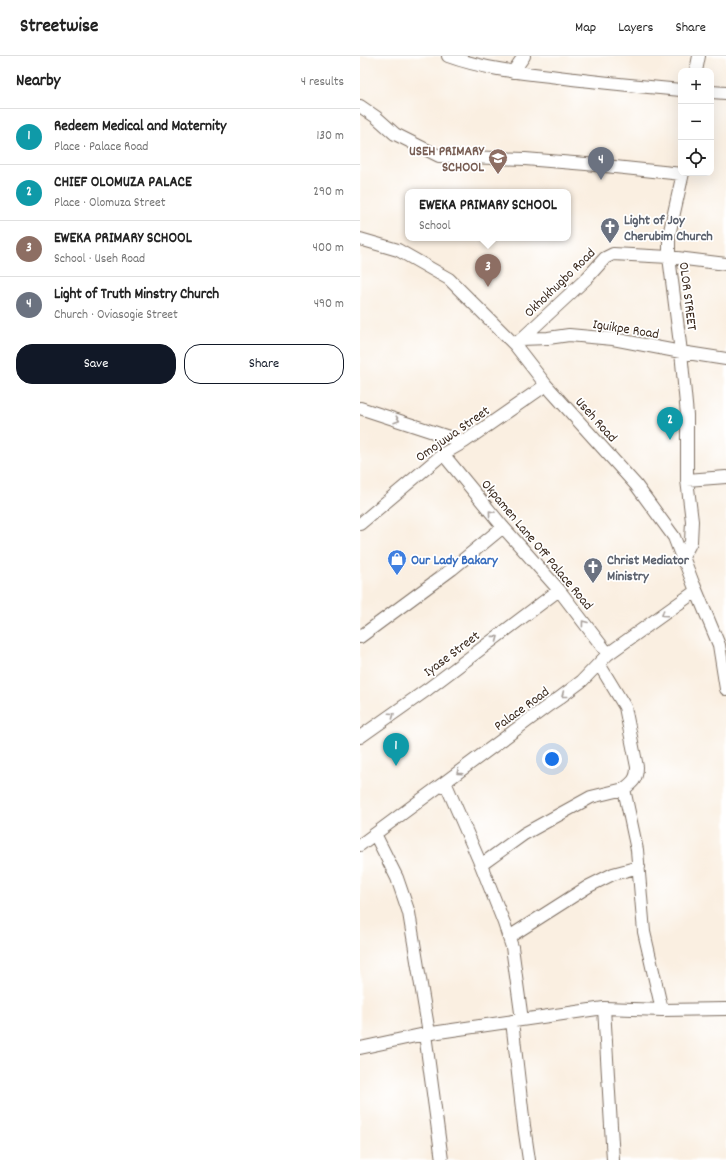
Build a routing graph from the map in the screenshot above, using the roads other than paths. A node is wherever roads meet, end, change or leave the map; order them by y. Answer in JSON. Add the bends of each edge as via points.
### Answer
{"nodes":[{"id":1,"x":448,"y":56,"type":"edge"},
{"id":2,"x":524,"y":56,"type":"edge"},
{"id":3,"x":699,"y":56,"type":"edge"},
{"id":4,"x":697,"y":68,"type":"edge"},
{"id":5,"x":513,"y":72,"type":"junction"},
{"id":6,"x":678,"y":90,"type":"edge"},
{"id":7,"x":714,"y":92,"type":"edge"},
{"id":8,"x":726,"y":93,"type":"edge"},
{"id":9,"x":360,"y":106,"type":"edge"},
{"id":10,"x":678,"y":173,"type":"edge"},
{"id":11,"x":683,"y":176,"type":"edge"},
{"id":12,"x":360,"y":239,"type":"edge"},
{"id":13,"x":669,"y":257,"type":"junction"},
{"id":14,"x":726,"y":264,"type":"edge"},
{"id":15,"x":518,"y":342,"type":"junction"},
{"id":16,"x":681,"y":352,"type":"junction"},
{"id":17,"x":726,"y":359,"type":"edge"},
{"id":18,"x":546,"y":385,"type":"junction"},
{"id":19,"x":360,"y":408,"type":"edge"},
{"id":20,"x":464,"y":442,"type":"junction"},
{"id":21,"x":443,"y":454,"type":"junction"},
{"id":22,"x":726,"y":477,"type":"edge"},
{"id":23,"x":688,"y":480,"type":"junction"},
{"id":24,"x":361,"y":521,"type":"edge"},
{"id":25,"x":504,"y":527,"type":"junction"},
{"id":26,"x":559,"y":590,"type":"junction"},
{"id":27,"x":696,"y":591,"type":"junction"},
{"id":28,"x":360,"y":637,"type":"edge"},
{"id":29,"x":723,"y":645,"type":"edge"},
{"id":30,"x":608,"y":654,"type":"junction"},
{"id":31,"x":599,"y":664,"type":"junction"},
{"id":32,"x":726,"y":689,"type":"edge"},
{"id":33,"x":360,"y":737,"type":"edge"},
{"id":34,"x":445,"y":782,"type":"junction"},
{"id":35,"x":624,"y":789,"type":"junction"},
{"id":36,"x":375,"y":834,"type":"junction"},
{"id":37,"x":360,"y":844,"type":"edge"},
{"id":38,"x":481,"y":864,"type":"junction"},
{"id":39,"x":639,"y":867,"type":"junction"},
{"id":40,"x":509,"y":937,"type":"junction"},
{"id":41,"x":604,"y":1008,"type":"junction"},
{"id":42,"x":726,"y":1009,"type":"edge"},
{"id":43,"x":662,"y":1010,"type":"junction"},
{"id":44,"x":517,"y":1020,"type":"junction"},
{"id":45,"x":427,"y":1033,"type":"junction"},
{"id":46,"x":360,"y":1048,"type":"edge"},
{"id":47,"x":442,"y":1160,"type":"edge"},
{"id":48,"x":529,"y":1160,"type":"edge"},
{"id":49,"x":613,"y":1160,"type":"edge"}],
"edges":[{"from":1,"to":5,"type":"street"},
{"from":2,"to":5,"type":"street"},
{"from":3,"to":4,"type":"street"},
{"from":5,"to":6,"type":"street"},
{"from":7,"to":8,"type":"street"},
{"from":9,"to":10,"type":"street","via":[[395,134],[439,156],[525,159]]},
{"from":11,"to":13,"type":"street","name":"OLOR STREET","via":[[669,235]]},
{"from":12,"to":15,"type":"street","name":"Useh Road","via":[[398,250],[449,279]]},
{"from":13,"to":14,"type":"street","name":"Okhokhugbo Road"},
{"from":13,"to":15,"type":"street","name":"Okhokhugbo Road","via":[[613,254],[605,258]]},
{"from":13,"to":16,"type":"street","name":"OLOR STREET"},
{"from":15,"to":16,"type":"street","name":"Iguikpe Road","via":[[569,335],[612,339]]},
{"from":15,"to":18,"type":"street","name":"Useh Road"},
{"from":16,"to":17,"type":"street","name":"Iguikpe Road"},
{"from":16,"to":23,"type":"street","name":"OLOR STREET","via":[[687,415]]},
{"from":18,"to":20,"type":"street","name":"Omojuwa Street"},
{"from":18,"to":27,"type":"street","name":"Useh Road","via":[[636,485],[670,531]]},
{"from":19,"to":20,"type":"street","one_way":true},
{"from":20,"to":21,"type":"street","name":"Omojuwa Street"},
{"from":21,"to":24,"type":"street","name":"Omojuwa Street"},
{"from":25,"to":21,"type":"street","name":"Okpamen Lane Off Palace Road","one_way":true},
{"from":22,"to":23,"type":"street"},
{"from":23,"to":27,"type":"street","name":"OLOR STREET","via":[[692,521],[691,542],[683,557]]},
{"from":25,"to":26,"type":"street","name":"Okpamen Lane Off Palace Road"},
{"from":25,"to":28,"type":"street"},
{"from":30,"to":26,"type":"street","name":"Okpamen Lane Off Palace Road","one_way":true},
{"from":33,"to":26,"type":"street","name":"Iyase Street","one_way":true},
{"from":27,"to":29,"type":"street","name":"Useh Road"},
{"from":27,"to":30,"type":"street","name":"Palace Road","one_way":true},
{"from":29,"to":32,"type":"street","name":"Useh Road"},
{"from":30,"to":31,"type":"street","name":"Palace Road"},
{"from":31,"to":34,"type":"street","name":"Palace Road","one_way":true,"via":[[582,681]]},
{"from":31,"to":35,"type":"street","via":[[625,708],[637,767],[634,782]]},
{"from":34,"to":36,"type":"street","name":"Palace Road"},
{"from":34,"to":38,"type":"street"},
{"from":35,"to":38,"type":"street","via":[[591,797],[524,834]]},
{"from":35,"to":39,"type":"street"},
{"from":36,"to":37,"type":"street","name":"Palace Road"},
{"from":36,"to":45,"type":"street","via":[[397,878],[409,913]]},
{"from":38,"to":40,"type":"street"},
{"from":39,"to":40,"type":"street","via":[[613,874],[589,886]]},
{"from":39,"to":43,"type":"street","via":[[644,932]]},
{"from":40,"to":44,"type":"street"},
{"from":41,"to":43,"type":"street"},
{"from":41,"to":44,"type":"street"},
{"from":41,"to":49,"type":"street"},
{"from":42,"to":43,"type":"street"},
{"from":44,"to":45,"type":"street"},
{"from":44,"to":48,"type":"street","via":[[524,1126]]},
{"from":45,"to":46,"type":"street"},
{"from":45,"to":47,"type":"street"}]}
